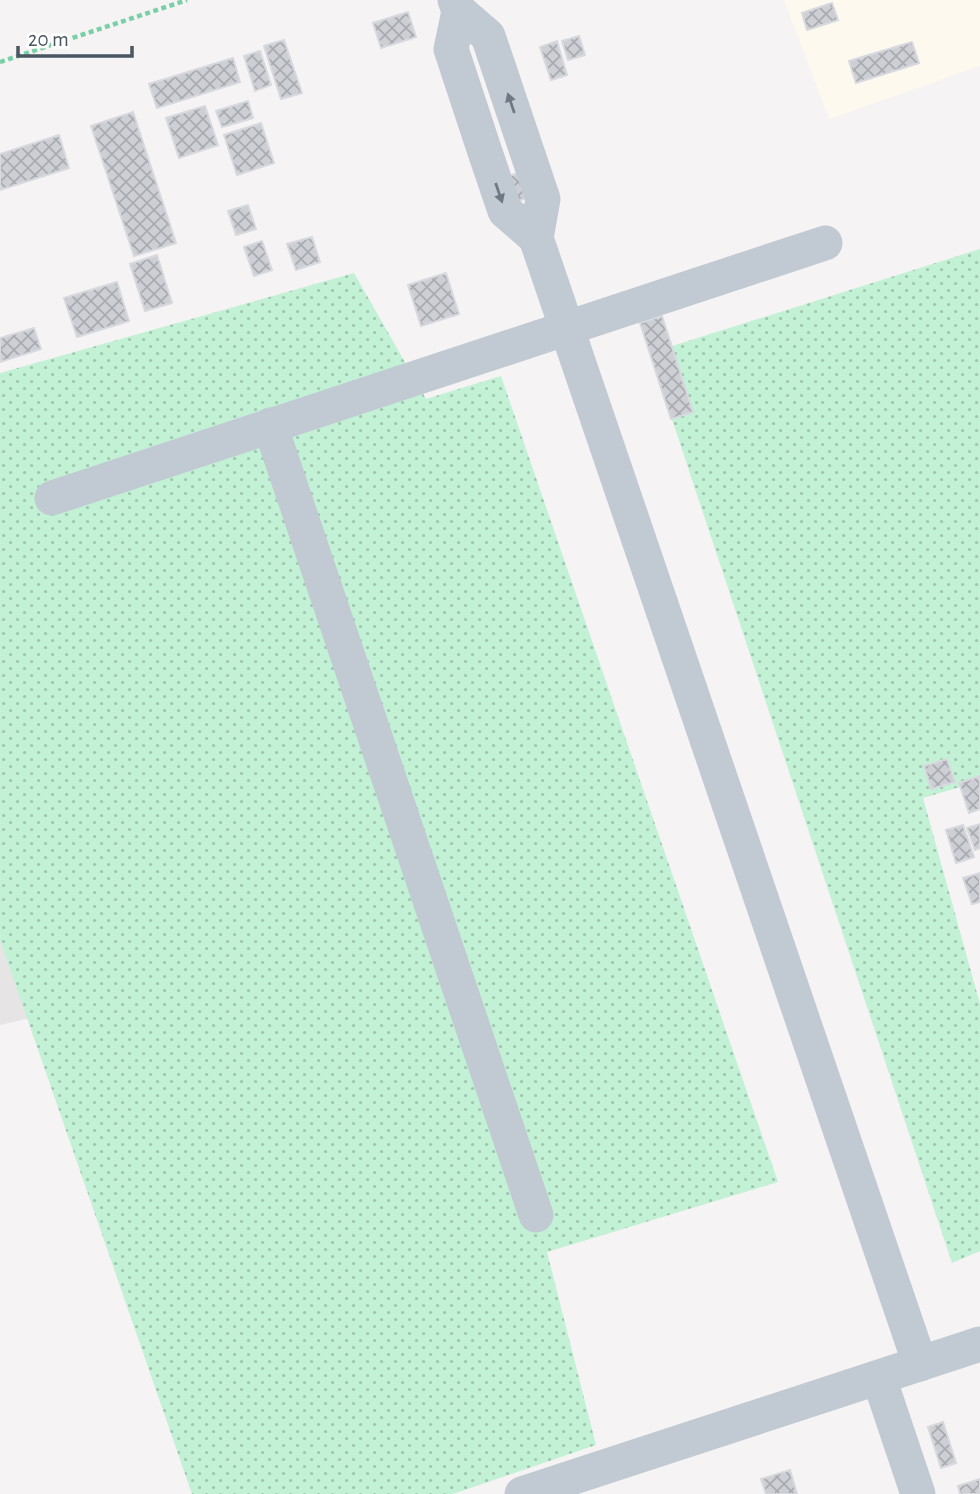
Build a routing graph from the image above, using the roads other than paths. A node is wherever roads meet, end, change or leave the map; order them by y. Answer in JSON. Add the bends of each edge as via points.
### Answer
{"nodes":[{"id":1,"x":457,"y":6,"type":"edge"},
{"id":2,"x":523,"y":139,"type":"junction"},
{"id":3,"x":485,"y":152,"type":"junction"},
{"id":4,"x":536,"y":238,"type":"junction"},
{"id":5,"x":825,"y":243,"type":"dead end"},
{"id":6,"x":566,"y":328,"type":"junction"},
{"id":7,"x":270,"y":425,"type":"junction"},
{"id":8,"x":52,"y":498,"type":"dead end"},
{"id":9,"x":536,"y":1215,"type":"dead end"},
{"id":10,"x":980,"y":1344,"type":"edge"},
{"id":11,"x":920,"y":1364,"type":"junction"},
{"id":12,"x":879,"y":1378,"type":"junction"},
{"id":13,"x":522,"y":1494,"type":"edge"},
{"id":14,"x":918,"y":1494,"type":"edge"}],
"edges":[{"from":2,"to":1,"type":"street","one_way":true,"via":[[488,36]]},
{"from":1,"to":3,"type":"street","via":[[451,49]]},
{"from":2,"to":3,"type":"street"},
{"from":2,"to":4,"type":"street","via":[[543,199]]},
{"from":3,"to":4,"type":"street","one_way":true,"via":[[505,211]]},
{"from":4,"to":6,"type":"street"},
{"from":5,"to":6,"type":"street"},
{"from":6,"to":7,"type":"street"},
{"from":6,"to":11,"type":"street"},
{"from":7,"to":8,"type":"street"},
{"from":7,"to":9,"type":"street"},
{"from":10,"to":11,"type":"street"},
{"from":11,"to":12,"type":"street"},
{"from":12,"to":13,"type":"street"},
{"from":12,"to":14,"type":"street"}]}
